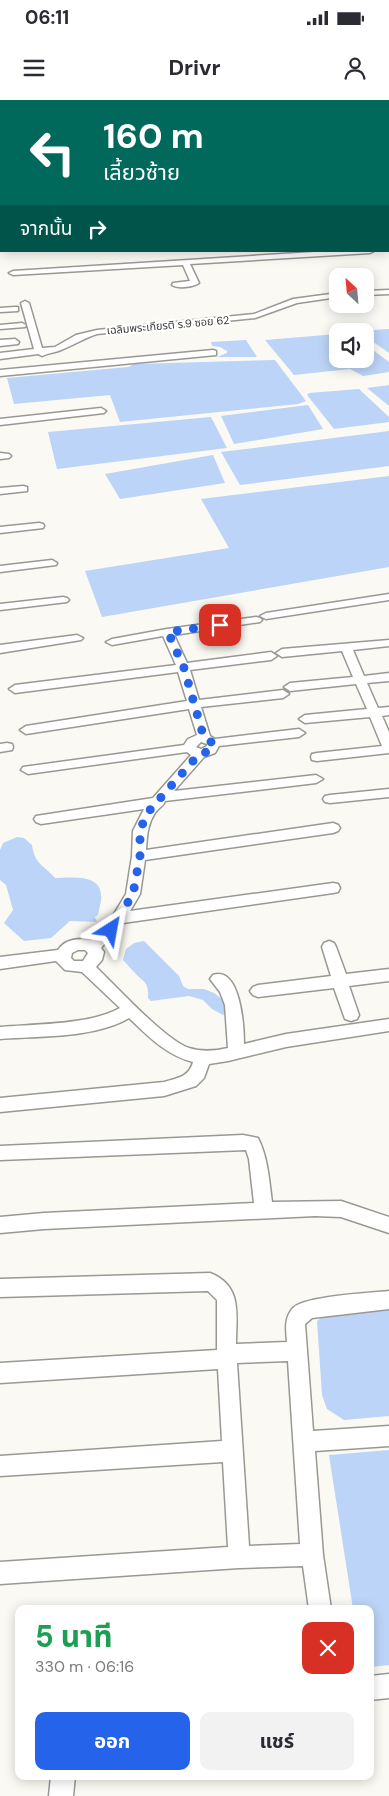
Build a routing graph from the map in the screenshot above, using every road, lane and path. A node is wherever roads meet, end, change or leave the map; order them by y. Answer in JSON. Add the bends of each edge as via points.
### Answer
{"nodes":[{"id":1,"x":356,"y":252,"type":"edge"},
{"id":2,"x":186,"y":264,"type":"junction"},
{"id":3,"x":13,"y":273,"type":"dead end"},
{"id":4,"x":176,"y":285,"type":"dead end"},
{"id":5,"x":389,"y":292,"type":"edge"},
{"id":6,"x":374,"y":293,"type":"edge"},
{"id":7,"x":329,"y":296,"type":"edge"},
{"id":8,"x":26,"y":303,"type":"dead end"},
{"id":9,"x":15,"y":309,"type":"dead end"},
{"id":10,"x":0,"y":310,"type":"edge"},
{"id":11,"x":22,"y":325,"type":"dead end"},
{"id":12,"x":0,"y":327,"type":"edge"},
{"id":13,"x":15,"y":342,"type":"dead end"},
{"id":14,"x":0,"y":344,"type":"edge"},
{"id":15,"x":42,"y":352,"type":"junction"},
{"id":16,"x":213,"y":353,"type":"dead end"},
{"id":17,"x":0,"y":356,"type":"edge"},
{"id":18,"x":0,"y":372,"type":"edge"},
{"id":19,"x":102,"y":411,"type":"dead end"},
{"id":20,"x":0,"y":422,"type":"edge"},
{"id":21,"x":23,"y":489,"type":"dead end"},
{"id":22,"x":0,"y":491,"type":"edge"},
{"id":23,"x":39,"y":526,"type":"dead end"},
{"id":24,"x":0,"y":530,"type":"edge"},
{"id":25,"x":52,"y":563,"type":"dead end"},
{"id":26,"x":0,"y":569,"type":"edge"},
{"id":27,"x":389,"y":598,"type":"edge"},
{"id":28,"x":63,"y":600,"type":"dead end"},
{"id":29,"x":0,"y":607,"type":"edge"},
{"id":30,"x":168,"y":632,"type":"junction"},
{"id":31,"x":77,"y":638,"type":"dead end"},
{"id":32,"x":112,"y":642,"type":"dead end"},
{"id":33,"x":389,"y":643,"type":"edge"},
{"id":34,"x":346,"y":647,"type":"junction"},
{"id":35,"x":0,"y":649,"type":"edge"},
{"id":36,"x":184,"y":668,"type":"junction"},
{"id":37,"x":389,"y":677,"type":"edge"},
{"id":38,"x":360,"y":680,"type":"junction"},
{"id":39,"x":15,"y":689,"type":"dead end"},
{"id":40,"x":195,"y":704,"type":"junction"},
{"id":41,"x":389,"y":711,"type":"edge"},
{"id":42,"x":374,"y":712,"type":"junction"},
{"id":43,"x":305,"y":719,"type":"dead end"},
{"id":44,"x":26,"y":730,"type":"dead end"},
{"id":45,"x":299,"y":733,"type":"dead end"},
{"id":46,"x":209,"y":741,"type":"junction"},
{"id":47,"x":389,"y":748,"type":"edge"},
{"id":48,"x":195,"y":750,"type":"junction"},
{"id":49,"x":317,"y":757,"type":"dead end"},
{"id":50,"x":28,"y":770,"type":"dead end"},
{"id":51,"x":316,"y":779,"type":"dead end"},
{"id":52,"x":389,"y":793,"type":"edge"},
{"id":53,"x":330,"y":799,"type":"dead end"},
{"id":54,"x":161,"y":800,"type":"junction"},
{"id":55,"x":41,"y":819,"type":"dead end"},
{"id":56,"x":333,"y":828,"type":"dead end"},
{"id":57,"x":140,"y":856,"type":"junction"},
{"id":58,"x":333,"y":888,"type":"dead end"},
{"id":59,"x":120,"y":918,"type":"junction"},
{"id":60,"x":329,"y":947,"type":"dead end"},
{"id":61,"x":93,"y":948,"type":"junction"},
{"id":62,"x":63,"y":956,"type":"junction"},
{"id":63,"x":0,"y":963,"type":"edge"},
{"id":64,"x":86,"y":967,"type":"junction"},
{"id":65,"x":389,"y":975,"type":"edge"},
{"id":66,"x":218,"y":979,"type":"dead end"},
{"id":67,"x":340,"y":981,"type":"junction"},
{"id":68,"x":258,"y":991,"type":"dead end"},
{"id":69,"x":130,"y":1010,"type":"junction"},
{"id":70,"x":351,"y":1015,"type":"dead end"},
{"id":71,"x":389,"y":1025,"type":"edge"},
{"id":72,"x":0,"y":1033,"type":"edge"},
{"id":73,"x":236,"y":1053,"type":"junction"},
{"id":74,"x":203,"y":1057,"type":"junction"},
{"id":75,"x":0,"y":1105,"type":"edge"},
{"id":76,"x":0,"y":1153,"type":"edge"},
{"id":77,"x":264,"y":1209,"type":"junction"},
{"id":78,"x":0,"y":1225,"type":"edge"},
{"id":79,"x":389,"y":1225,"type":"edge"},
{"id":80,"x":0,"y":1288,"type":"edge"},
{"id":81,"x":389,"y":1300,"type":"edge"},
{"id":82,"x":297,"y":1351,"type":"junction"},
{"id":83,"x":227,"y":1356,"type":"junction"},
{"id":84,"x":0,"y":1372,"type":"edge"},
{"id":85,"x":389,"y":1436,"type":"edge"},
{"id":86,"x":304,"y":1442,"type":"junction"},
{"id":87,"x":232,"y":1451,"type":"junction"},
{"id":88,"x":0,"y":1466,"type":"edge"},
{"id":89,"x":312,"y":1555,"type":"junction"},
{"id":90,"x":239,"y":1557,"type":"junction"},
{"id":91,"x":0,"y":1573,"type":"edge"},
{"id":92,"x":319,"y":1605,"type":"edge"},
{"id":93,"x":389,"y":1686,"type":"edge"},
{"id":94,"x":374,"y":1688,"type":"edge"},
{"id":95,"x":63,"y":1780,"type":"edge"},
{"id":96,"x":61,"y":1796,"type":"edge"}],
"edges":[{"from":1,"to":2,"type":"street"},
{"from":2,"to":3,"type":"street"},
{"from":2,"to":4,"type":"street","via":[[194,283]]},
{"from":5,"to":6,"type":"street"},
{"from":7,"to":15,"type":"street","name":"เฉลิมพระเกียรติ ร.9 ซอย 62","via":[[296,301],[255,316],[97,332],[79,337],[57,350]]},
{"from":8,"to":15,"type":"street","via":[[28,319]]},
{"from":9,"to":10,"type":"street"},
{"from":11,"to":12,"type":"street"},
{"from":13,"to":14,"type":"street"},
{"from":15,"to":17,"type":"street","name":"เฉลิมพระเกียรติ ร.9 ซอย 62"},
{"from":16,"to":18,"type":"street"},
{"from":19,"to":20,"type":"street"},
{"from":21,"to":22,"type":"street"},
{"from":23,"to":24,"type":"street"},
{"from":25,"to":26,"type":"street"},
{"from":27,"to":30,"type":"street"},
{"from":28,"to":29,"type":"street"},
{"from":30,"to":32,"type":"street"},
{"from":30,"to":36,"type":"street"},
{"from":31,"to":35,"type":"street"},
{"from":33,"to":34,"type":"street"},
{"from":34,"to":36,"type":"street"},
{"from":34,"to":38,"type":"street"},
{"from":36,"to":39,"type":"street"},
{"from":36,"to":40,"type":"street"},
{"from":37,"to":38,"type":"street"},
{"from":38,"to":40,"type":"street"},
{"from":38,"to":42,"type":"street"},
{"from":40,"to":44,"type":"street"},
{"from":40,"to":46,"type":"street"},
{"from":41,"to":42,"type":"street"},
{"from":42,"to":43,"type":"street"},
{"from":42,"to":47,"type":"street"},
{"from":45,"to":46,"type":"street"},
{"from":46,"to":48,"type":"street","via":[[193,740],[190,744]]},
{"from":47,"to":49,"type":"street"},
{"from":48,"to":50,"type":"street"},
{"from":48,"to":54,"type":"street"},
{"from":51,"to":54,"type":"street"},
{"from":52,"to":53,"type":"street"},
{"from":54,"to":55,"type":"street"},
{"from":54,"to":57,"type":"street","via":[[149,811],[140,831]]},
{"from":56,"to":57,"type":"street"},
{"from":57,"to":59,"type":"street","via":[[133,894]]},
{"from":58,"to":59,"type":"street"},
{"from":59,"to":61,"type":"street"},
{"from":60,"to":67,"type":"street"},
{"from":61,"to":62,"type":"street","via":[[78,944],[68,948]]},
{"from":61,"to":64,"type":"street","via":[[96,952],[94,960]]},
{"from":62,"to":63,"type":"street"},
{"from":62,"to":64,"type":"street","via":[[70,966]]},
{"from":64,"to":69,"type":"street"},
{"from":65,"to":67,"type":"street"},
{"from":66,"to":73,"type":"street","via":[[232,996],[235,1008]]},
{"from":67,"to":68,"type":"street"},
{"from":67,"to":70,"type":"street"},
{"from":69,"to":72,"type":"street","via":[[111,1021],[91,1025]]},
{"from":69,"to":74,"type":"street","via":[[179,1052]]},
{"from":71,"to":73,"type":"street","via":[[307,1036]]},
{"from":73,"to":74,"type":"street"},
{"from":74,"to":75,"type":"street","via":[[198,1073],[190,1081],[164,1089]]},
{"from":76,"to":77,"type":"street","via":[[252,1143],[258,1159]]},
{"from":77,"to":78,"type":"street"},
{"from":77,"to":79,"type":"street","via":[[341,1209]]},
{"from":80,"to":83,"type":"street","via":[[210,1282],[222,1290],[226,1299]]},
{"from":81,"to":82,"type":"street","via":[[326,1306],[300,1314],[295,1323]]},
{"from":82,"to":83,"type":"street"},
{"from":82,"to":86,"type":"street"},
{"from":83,"to":84,"type":"street"},
{"from":83,"to":87,"type":"street"},
{"from":85,"to":86,"type":"street"},
{"from":86,"to":89,"type":"street"},
{"from":87,"to":88,"type":"street"},
{"from":87,"to":90,"type":"street"},
{"from":89,"to":90,"type":"street"},
{"from":89,"to":92,"type":"street"},
{"from":90,"to":91,"type":"street"},
{"from":93,"to":94,"type":"street"},
{"from":95,"to":96,"type":"street"}]}
